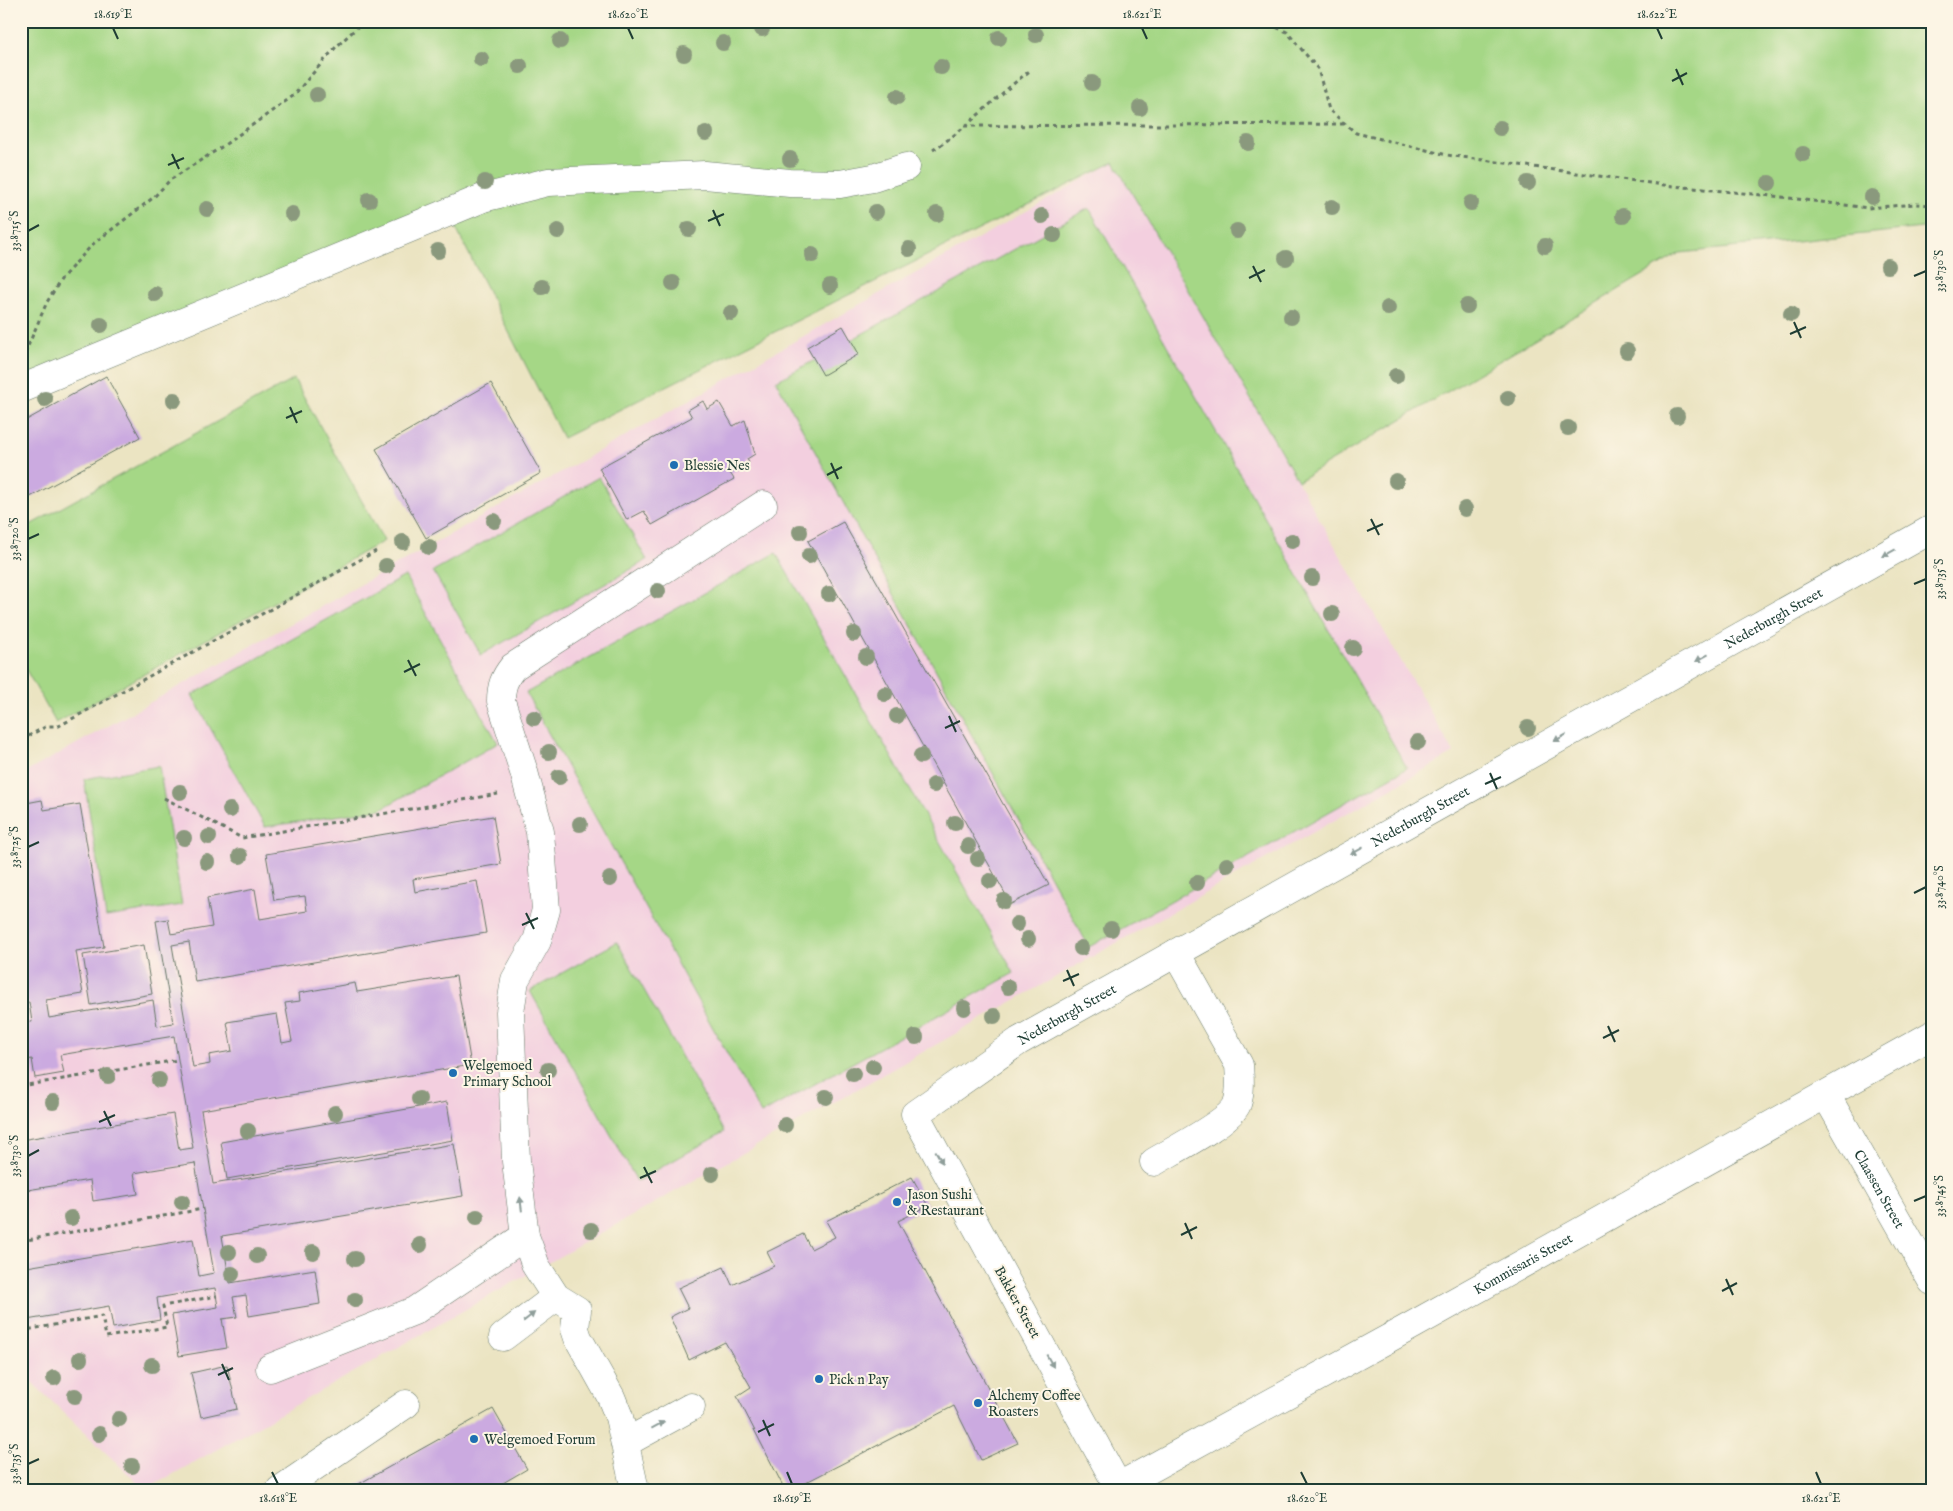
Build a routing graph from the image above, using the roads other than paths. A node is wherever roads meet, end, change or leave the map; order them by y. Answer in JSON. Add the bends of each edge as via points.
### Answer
{"nodes":[{"id":1,"x":906,"y":167,"type":"dead end"},
{"id":2,"x":21,"y":389,"type":"edge"},
{"id":3,"x":763,"y":504,"type":"dead end"},
{"id":4,"x":1932,"y":529,"type":"edge"},
{"id":5,"x":1176,"y":953,"type":"junction"},
{"id":6,"x":1932,"y":1035,"type":"edge"},
{"id":7,"x":1826,"y":1095,"type":"junction"},
{"id":8,"x":915,"y":1114,"type":"joint"},
{"id":9,"x":1154,"y":1162,"type":"dead end"},
{"id":10,"x":525,"y":1236,"type":"junction"},
{"id":11,"x":1932,"y":1281,"type":"edge"},
{"id":12,"x":566,"y":1303,"type":"junction"},
{"id":13,"x":503,"y":1337,"type":"dead end"},
{"id":14,"x":270,"y":1368,"type":"dead end"},
{"id":15,"x":406,"y":1404,"type":"dead end"},
{"id":16,"x":691,"y":1407,"type":"dead end"},
{"id":17,"x":625,"y":1443,"type":"junction"},
{"id":18,"x":1117,"y":1489,"type":"edge"},
{"id":19,"x":280,"y":1490,"type":"edge"},
{"id":20,"x":635,"y":1490,"type":"edge"}],
"edges":[{"from":1,"to":2,"type":"street","via":[[840,184],[705,175],[548,182],[483,198]]},
{"from":10,"to":3,"type":"street","one_way":true,"via":[[516,1161],[510,1012],[515,980],[537,941],[546,910],[540,832],[501,701],[505,677],[513,667]]},
{"from":4,"to":5,"type":"street","name":"Nederburgh Street","one_way":true},
{"from":5,"to":8,"type":"street","name":"Nederburgh Street","via":[[1019,1041]]},
{"from":5,"to":9,"type":"street","via":[[1239,1065],[1240,1085],[1237,1106],[1225,1119]]},
{"from":6,"to":7,"type":"street","name":"Kommissaris Street"},
{"from":7,"to":11,"type":"street","name":"Claassen Street"},
{"from":7,"to":18,"type":"street","name":"Kommissaris Street"},
{"from":8,"to":18,"type":"street","name":"Bakker Street","one_way":true},
{"from":10,"to":12,"type":"street","via":[[536,1266]]},
{"from":10,"to":14,"type":"street","via":[[414,1310]]},
{"from":13,"to":12,"type":"street","one_way":true},
{"from":12,"to":17,"type":"street","via":[[578,1338],[611,1397]]},
{"from":15,"to":19,"type":"street"},
{"from":17,"to":16,"type":"street","one_way":true},
{"from":17,"to":20,"type":"street"}]}
